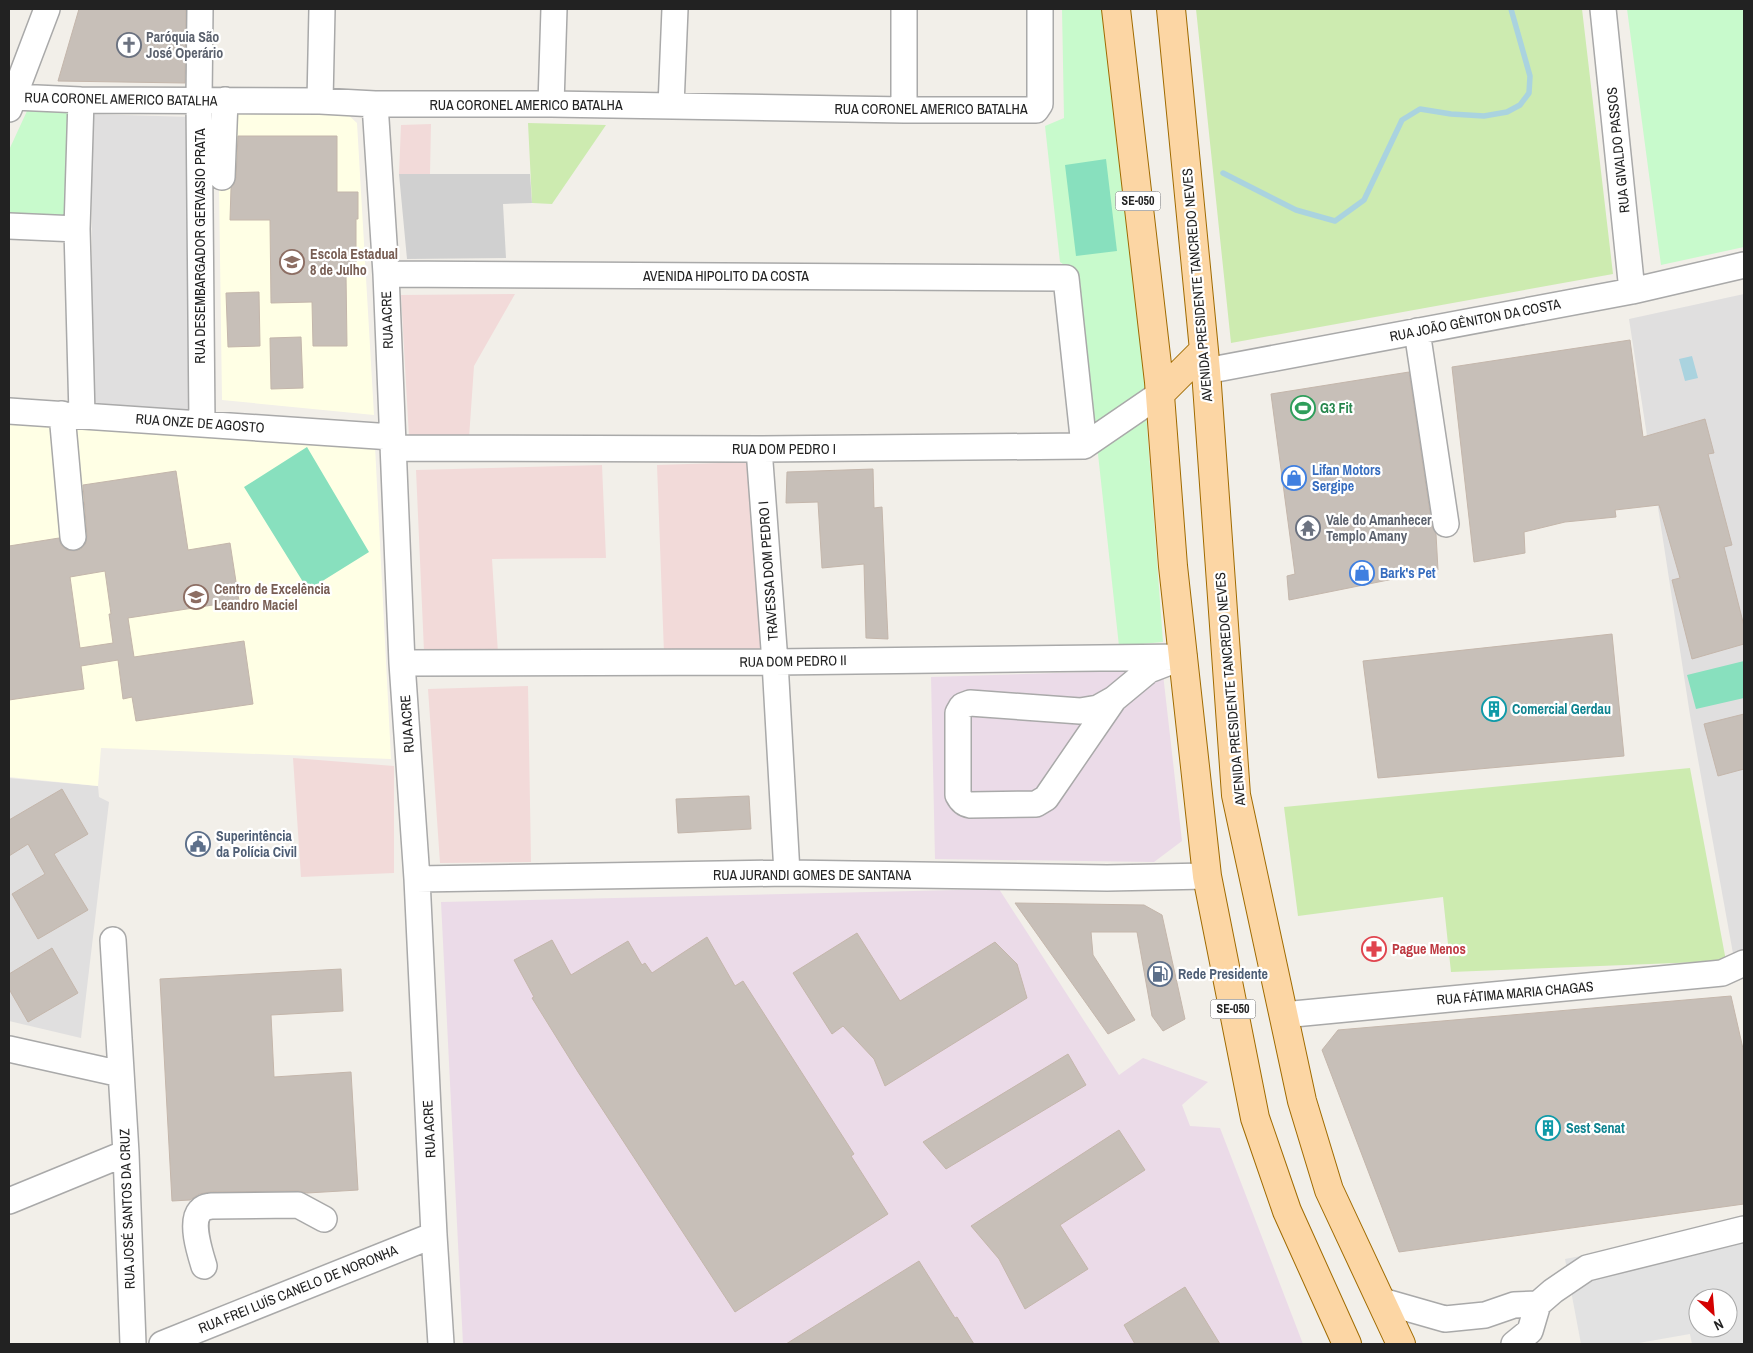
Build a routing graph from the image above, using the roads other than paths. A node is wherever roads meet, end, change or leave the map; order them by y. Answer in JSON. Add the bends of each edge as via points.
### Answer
{"nodes":[{"id":1,"x":47,"y":9,"type":"edge"},
{"id":2,"x":200,"y":9,"type":"edge"},
{"id":3,"x":322,"y":9,"type":"edge"},
{"id":4,"x":554,"y":9,"type":"edge"},
{"id":5,"x":674,"y":9,"type":"edge"},
{"id":6,"x":904,"y":9,"type":"edge"},
{"id":7,"x":1040,"y":9,"type":"edge"},
{"id":8,"x":1116,"y":9,"type":"edge"},
{"id":9,"x":1171,"y":9,"type":"edge"},
{"id":10,"x":1603,"y":9,"type":"edge"},
{"id":11,"x":81,"y":100,"type":"junction"},
{"id":12,"x":199,"y":100,"type":"junction"},
{"id":13,"x":224,"y":100,"type":"junction"},
{"id":14,"x":320,"y":100,"type":"junction"},
{"id":15,"x":11,"y":103,"type":"edge"},
{"id":16,"x":374,"y":104,"type":"junction"},
{"id":17,"x":551,"y":104,"type":"junction"},
{"id":18,"x":671,"y":106,"type":"junction"},
{"id":19,"x":904,"y":110,"type":"junction"},
{"id":20,"x":222,"y":177,"type":"dead end"},
{"id":21,"x":9,"y":226,"type":"edge"},
{"id":22,"x":77,"y":229,"type":"junction"},
{"id":23,"x":1744,"y":265,"type":"edge"},
{"id":24,"x":386,"y":274,"type":"junction"},
{"id":25,"x":1632,"y":291,"type":"junction"},
{"id":26,"x":1417,"y":331,"type":"junction"},
{"id":27,"x":1205,"y":360,"type":"junction"},
{"id":28,"x":1160,"y":401,"type":"junction"},
{"id":29,"x":9,"y":411,"type":"edge"},
{"id":30,"x":72,"y":415,"type":"junction"},
{"id":31,"x":202,"y":423,"type":"junction"},
{"id":32,"x":392,"y":442,"type":"junction"},
{"id":33,"x":1084,"y":446,"type":"junction"},
{"id":34,"x":759,"y":450,"type":"junction"},
{"id":35,"x":1446,"y":524,"type":"dead end"},
{"id":36,"x":73,"y":537,"type":"dead end"},
{"id":37,"x":1184,"y":657,"type":"junction"},
{"id":38,"x":775,"y":662,"type":"junction"},
{"id":39,"x":402,"y":663,"type":"junction"},
{"id":40,"x":1114,"y":699,"type":"junction"},
{"id":41,"x":787,"y":873,"type":"junction"},
{"id":42,"x":1207,"y":876,"type":"junction"},
{"id":43,"x":417,"y":879,"type":"junction"},
{"id":44,"x":113,"y":940,"type":"dead end"},
{"id":45,"x":1744,"y":963,"type":"edge"},
{"id":46,"x":1283,"y":1015,"type":"junction"},
{"id":47,"x":9,"y":1049,"type":"edge"},
{"id":48,"x":121,"y":1074,"type":"junction"},
{"id":49,"x":126,"y":1153,"type":"junction"},
{"id":50,"x":9,"y":1201,"type":"edge"},
{"id":51,"x":324,"y":1218,"type":"dead end"},
{"id":52,"x":1744,"y":1229,"type":"edge"},
{"id":53,"x":434,"y":1236,"type":"junction"},
{"id":54,"x":204,"y":1266,"type":"dead end"},
{"id":55,"x":1382,"y":1301,"type":"junction"},
{"id":56,"x":1538,"y":1304,"type":"junction"},
{"id":57,"x":133,"y":1344,"type":"edge"},
{"id":58,"x":162,"y":1344,"type":"edge"},
{"id":59,"x":441,"y":1344,"type":"edge"},
{"id":60,"x":1347,"y":1344,"type":"edge"},
{"id":61,"x":1401,"y":1344,"type":"edge"},
{"id":62,"x":1514,"y":1344,"type":"edge"}],
"edges":[{"from":1,"to":15,"type":"street"},
{"from":2,"to":12,"type":"street","name":"RUA DESEMBARGADOR GERVASIO PRATA"},
{"from":3,"to":14,"type":"street"},
{"from":4,"to":17,"type":"street"},
{"from":5,"to":18,"type":"street"},
{"from":6,"to":19,"type":"street"},
{"from":7,"to":19,"type":"street","name":"RUA CORONEL AMERICO BATALHA","via":[[1038,109]]},
{"from":8,"to":28,"type":"main road","number":"SE-050"},
{"from":9,"to":27,"type":"main road","name":"AVENIDA PRESIDENTE TANCREDO NEVES"},
{"from":10,"to":25,"type":"street","name":"RUA GIVALDO PASSOS"},
{"from":11,"to":12,"type":"street","name":"RUA CORONEL AMERICO BATALHA"},
{"from":11,"to":15,"type":"street","name":"RUA CORONEL AMERICO BATALHA"},
{"from":11,"to":22,"type":"street"},
{"from":12,"to":13,"type":"street","name":"RUA CORONEL AMERICO BATALHA"},
{"from":12,"to":31,"type":"street","name":"RUA DESEMBARGADOR GERVASIO PRATA"},
{"from":13,"to":14,"type":"street","name":"RUA CORONEL AMERICO BATALHA"},
{"from":13,"to":20,"type":"street"},
{"from":14,"to":16,"type":"street","name":"RUA CORONEL AMERICO BATALHA"},
{"from":16,"to":17,"type":"street","name":"RUA CORONEL AMERICO BATALHA"},
{"from":16,"to":24,"type":"street","name":"RUA ACRE"},
{"from":17,"to":18,"type":"street","name":"RUA CORONEL AMERICO BATALHA"},
{"from":18,"to":19,"type":"street","name":"RUA CORONEL AMERICO BATALHA"},
{"from":21,"to":22,"type":"street"},
{"from":22,"to":30,"type":"street"},
{"from":23,"to":25,"type":"street","name":"RUA JOÃO GÊNITON DA COSTA"},
{"from":24,"to":32,"type":"street","name":"RUA ACRE"},
{"from":24,"to":33,"type":"street","name":"AVENIDA HIPOLITO DA COSTA","via":[[1066,278]]},
{"from":25,"to":26,"type":"street","name":"RUA JOÃO GÊNITON DA COSTA"},
{"from":26,"to":27,"type":"street","name":"RUA JOÃO GÊNITON DA COSTA"},
{"from":26,"to":35,"type":"street"},
{"from":27,"to":28,"type":"main road"},
{"from":27,"to":46,"type":"main road","name":"AVENIDA PRESIDENTE TANCREDO NEVES","via":[[1236,795]]},
{"from":28,"to":33,"type":"street"},
{"from":28,"to":37,"type":"main road","number":"SE-050"},
{"from":29,"to":30,"type":"street","name":"RUA ONZE DE AGOSTO"},
{"from":30,"to":31,"type":"street","name":"RUA ONZE DE AGOSTO"},
{"from":30,"to":36,"type":"street"},
{"from":31,"to":32,"type":"street","name":"RUA ONZE DE AGOSTO"},
{"from":32,"to":34,"type":"street","name":"RUA DOM PEDRO I"},
{"from":32,"to":39,"type":"street","name":"RUA ACRE"},
{"from":33,"to":34,"type":"street","name":"RUA DOM PEDRO I"},
{"from":34,"to":38,"type":"street","name":"TRAVESSA DOM PEDRO I"},
{"from":37,"to":38,"type":"street","name":"RUA DOM PEDRO II"},
{"from":37,"to":40,"type":"street","via":[[1150,670]]},
{"from":37,"to":42,"type":"main road","number":"SE-050"},
{"from":38,"to":39,"type":"street","name":"RUA DOM PEDRO II"},
{"from":38,"to":41,"type":"street","name":"TRAVESSA DOM PEDRO I"},
{"from":39,"to":43,"type":"street","name":"RUA ACRE"},
{"from":40,"to":40,"type":"street","via":[[1098,708],[1080,711],[970,703],[962,706],[958,713],[959,799],[970,805],[1036,804],[1046,798]]},
{"from":41,"to":42,"type":"street","name":"RUA JURANDI GOMES DE SANTANA","via":[[1107,878]]},
{"from":41,"to":43,"type":"street","name":"RUA JURANDI GOMES DE SANTANA"},
{"from":42,"to":60,"type":"main road","number":"SE-050","via":[[1255,1118],[1287,1211]]},
{"from":43,"to":53,"type":"street","name":"RUA ACRE"},
{"from":44,"to":48,"type":"street","name":"RUA JOSÉ SANTOS DA CRUZ"},
{"from":45,"to":46,"type":"street","name":"RUA FÁTIMA MARIA CHAGAS","via":[[1722,973]]},
{"from":46,"to":55,"type":"main road","name":"AVENIDA PRESIDENTE TANCREDO NEVES","via":[[1302,1101],[1329,1190]]},
{"from":47,"to":48,"type":"street"},
{"from":48,"to":49,"type":"street","name":"RUA JOSÉ SANTOS DA CRUZ"},
{"from":49,"to":50,"type":"street"},
{"from":49,"to":57,"type":"street","name":"RUA JOSÉ SANTOS DA CRUZ"},
{"from":51,"to":54,"type":"street","via":[[298,1205],[203,1208],[196,1219],[196,1234]]},
{"from":52,"to":56,"type":"street","via":[[1587,1268]]},
{"from":53,"to":58,"type":"street","name":"RUA FREI LUÍS CANELO DE NORONHA"},
{"from":53,"to":59,"type":"street","name":"RUA ACRE"},
{"from":55,"to":56,"type":"street","via":[[1444,1319],[1485,1315],[1514,1305]]},
{"from":55,"to":61,"type":"main road","name":"AVENIDA PRESIDENTE TANCREDO NEVES"},
{"from":56,"to":62,"type":"street","via":[[1530,1331]]}]}
